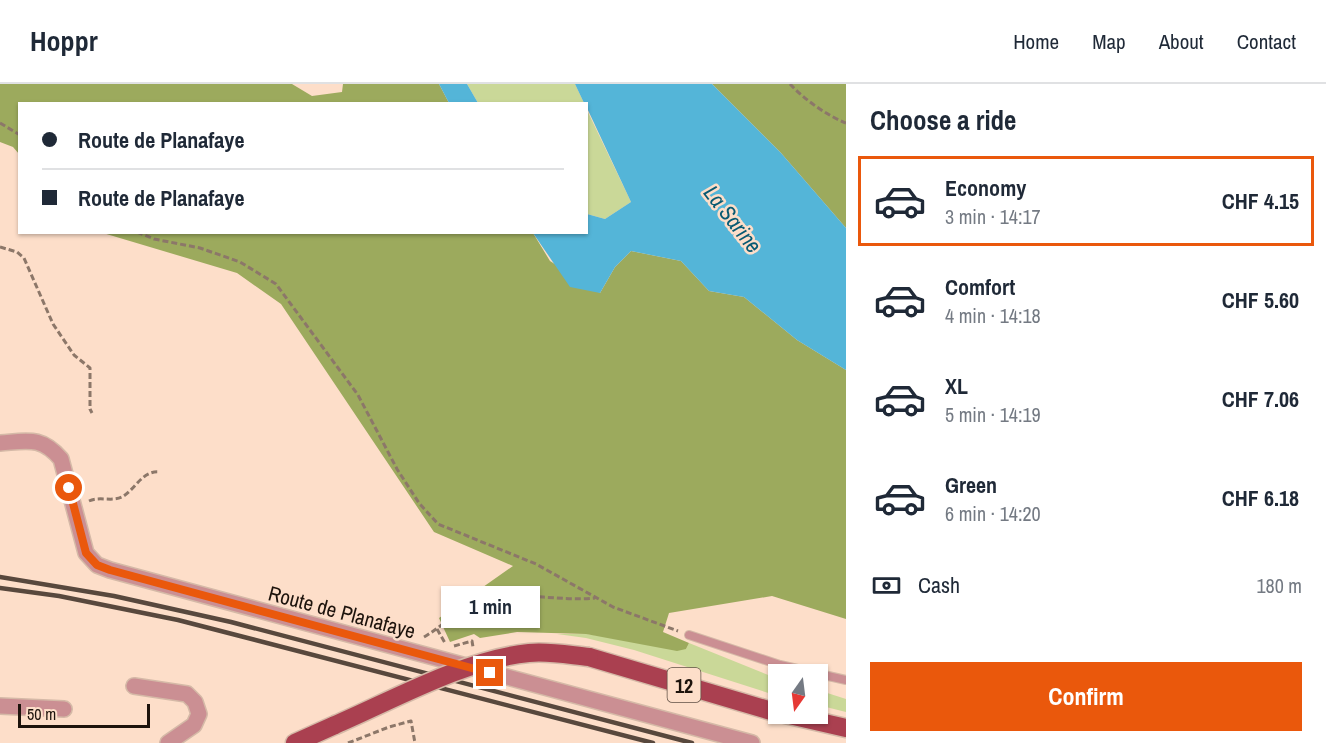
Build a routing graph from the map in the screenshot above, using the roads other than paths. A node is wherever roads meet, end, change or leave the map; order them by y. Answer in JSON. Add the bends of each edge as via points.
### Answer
{"nodes":[{"id":1,"x":0,"y":443,"type":"edge"},
{"id":2,"x":689,"y":635,"type":"road end"},
{"id":3,"x":846,"y":680,"type":"edge"},
{"id":4,"x":134,"y":686,"type":"dead end"},
{"id":5,"x":0,"y":706,"type":"edge"},
{"id":6,"x":64,"y":709,"type":"dead end"},
{"id":7,"x":768,"y":709,"type":"edge"},
{"id":8,"x":828,"y":724,"type":"edge"},
{"id":9,"x":846,"y":728,"type":"edge"},
{"id":10,"x":168,"y":743,"type":"edge"},
{"id":11,"x":296,"y":743,"type":"edge"},
{"id":12,"x":752,"y":743,"type":"edge"}],
"edges":[{"from":1,"to":12,"type":"street","name":"Route de Planafaye","via":[[37,441],[61,459],[86,553],[97,565]]},
{"from":2,"to":3,"type":"lane","via":[[780,665]]},
{"from":4,"to":10,"type":"street","via":[[188,694],[195,702],[199,714],[194,725]]},
{"from":5,"to":6,"type":"street"},
{"from":7,"to":11,"type":"main road","number":"12","bridge":true,"via":[[589,657],[529,653],[460,670]]},
{"from":8,"to":9,"type":"main road"}]}
